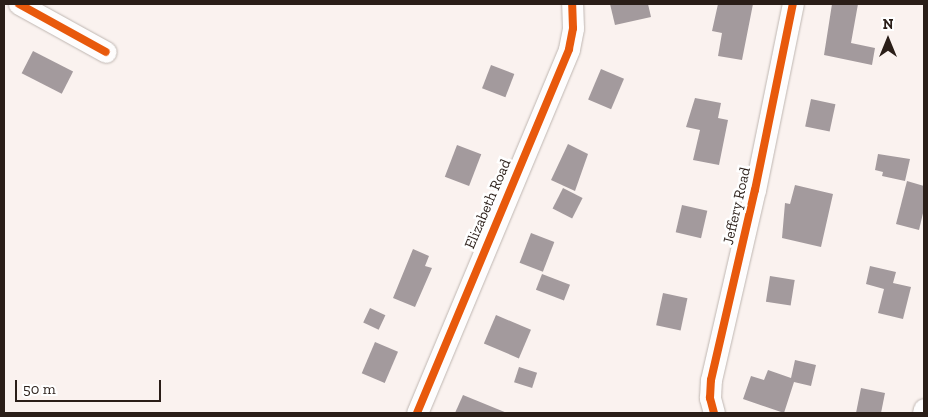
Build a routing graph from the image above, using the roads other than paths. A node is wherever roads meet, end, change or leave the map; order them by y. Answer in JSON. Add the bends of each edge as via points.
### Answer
{"nodes":[{"id":1,"x":20,"y":4,"type":"edge"},
{"id":2,"x":572,"y":4,"type":"edge"},
{"id":3,"x":793,"y":4,"type":"edge"},
{"id":4,"x":106,"y":52,"type":"dead end"},
{"id":5,"x":924,"y":409,"type":"edge"},
{"id":6,"x":417,"y":413,"type":"edge"},
{"id":7,"x":714,"y":413,"type":"edge"},
{"id":8,"x":923,"y":413,"type":"edge"}],
"edges":[{"from":1,"to":4,"type":"street"},
{"from":2,"to":6,"type":"street","name":"Elizabeth Road","via":[[573,28],[569,49]]},
{"from":3,"to":7,"type":"street","name":"Jeffery Road","via":[[711,380]]},
{"from":5,"to":8,"type":"street"}]}
